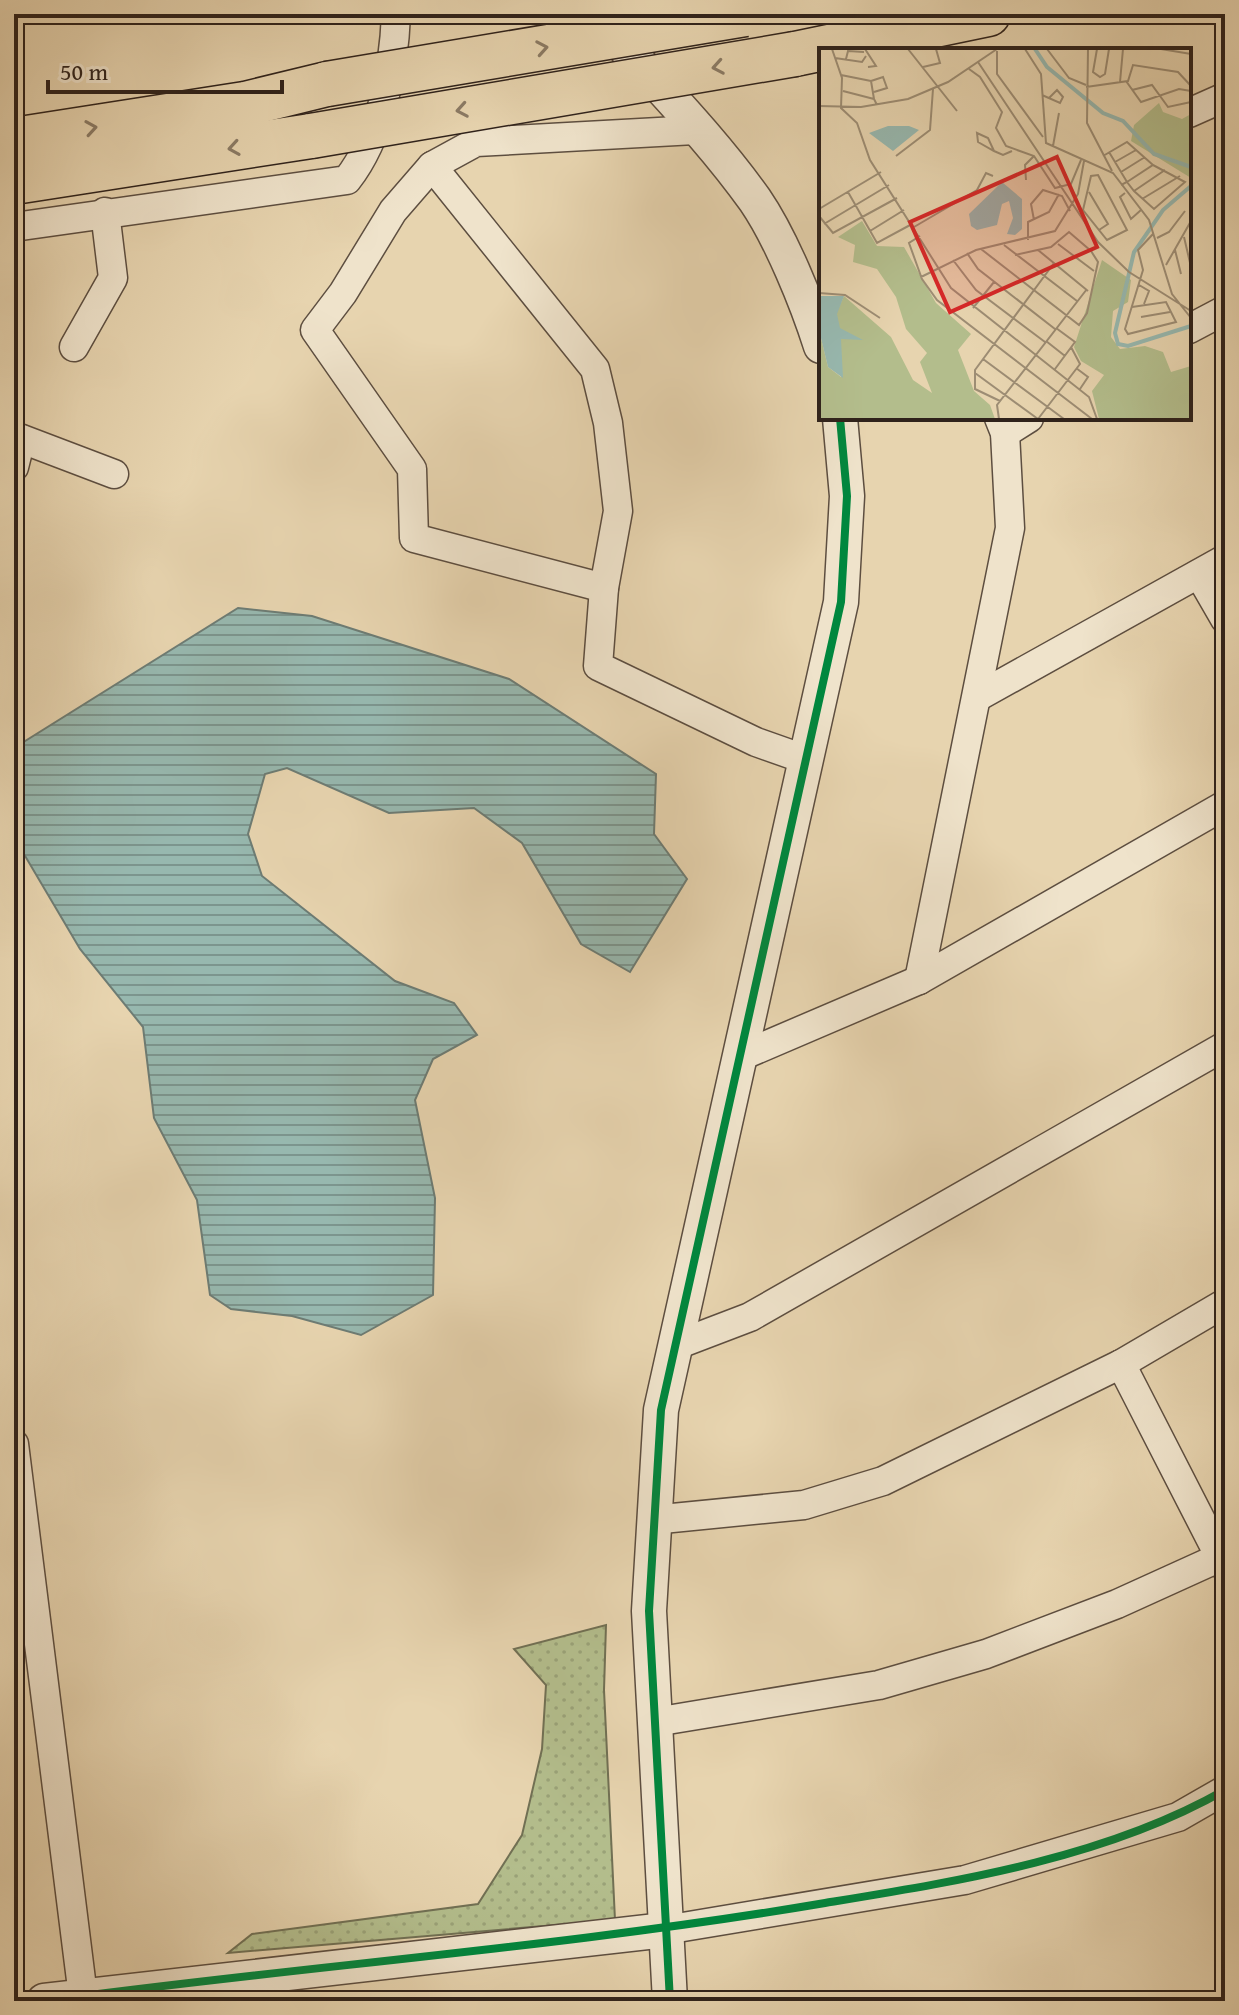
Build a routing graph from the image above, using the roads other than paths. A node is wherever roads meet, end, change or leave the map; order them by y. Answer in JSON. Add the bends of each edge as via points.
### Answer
{"nodes":[{"id":1,"x":396,"y":14,"type":"edge"},
{"id":2,"x":595,"y":14,"type":"edge"},
{"id":3,"x":745,"y":14,"type":"edge"},
{"id":4,"x":988,"y":14,"type":"edge"},
{"id":5,"x":824,"y":48,"type":"edge"},
{"id":6,"x":819,"y":49,"type":"edge"},
{"id":7,"x":1225,"y":97,"type":"edge"},
{"id":8,"x":1191,"y":112,"type":"edge"},
{"id":9,"x":695,"y":130,"type":"junction"},
{"id":10,"x":14,"y":140,"type":"edge"},
{"id":11,"x":432,"y":166,"type":"junction"},
{"id":12,"x":14,"y":182,"type":"edge"},
{"id":13,"x":105,"y":212,"type":"junction"},
{"id":14,"x":14,"y":227,"type":"edge"},
{"id":15,"x":1225,"y":310,"type":"edge"},
{"id":16,"x":1191,"y":328,"type":"edge"},
{"id":17,"x":819,"y":340,"type":"edge"},
{"id":18,"x":74,"y":347,"type":"dead end"},
{"id":19,"x":840,"y":420,"type":"edge"},
{"id":20,"x":1011,"y":423,"type":"edge"},
{"id":21,"x":17,"y":438,"type":"edge"},
{"id":22,"x":14,"y":467,"type":"edge"},
{"id":23,"x":114,"y":474,"type":"dead end"},
{"id":24,"x":1225,"y":559,"type":"edge"},
{"id":25,"x":1199,"y":574,"type":"junction"},
{"id":26,"x":604,"y":588,"type":"junction"},
{"id":27,"x":1225,"y":619,"type":"edge"},
{"id":28,"x":979,"y":696,"type":"junction"},
{"id":29,"x":807,"y":760,"type":"junction"},
{"id":30,"x":1225,"y":805,"type":"edge"},
{"id":31,"x":919,"y":980,"type":"junction"},
{"id":32,"x":1225,"y":1046,"type":"edge"},
{"id":33,"x":739,"y":1057,"type":"junction"},
{"id":34,"x":1225,"y":1303,"type":"edge"},
{"id":35,"x":674,"y":1346,"type":"junction"},
{"id":36,"x":1121,"y":1364,"type":"junction"},
{"id":37,"x":14,"y":1444,"type":"edge"},
{"id":38,"x":652,"y":1520,"type":"junction"},
{"id":39,"x":1223,"y":1560,"type":"edge"},
{"id":40,"x":655,"y":1722,"type":"junction"},
{"id":41,"x":1225,"y":1790,"type":"edge"},
{"id":42,"x":665,"y":1930,"type":"junction"},
{"id":43,"x":214,"y":1990,"type":"edge"},
{"id":44,"x":83,"y":1996,"type":"junction"},
{"id":45,"x":44,"y":2001,"type":"edge"},
{"id":46,"x":670,"y":2001,"type":"edge"}],
"edges":[{"from":1,"to":13,"type":"street","via":[[394,50],[365,156],[347,180]]},
{"from":2,"to":9,"type":"street"},
{"from":10,"to":3,"type":"highway","one_way":true,"bridge":true},
{"from":4,"to":5,"type":"highway","one_way":true,"bridge":true},
{"from":6,"to":12,"type":"highway","one_way":true,"bridge":true},
{"from":7,"to":8,"type":"street"},
{"from":9,"to":11,"type":"street","via":[[476,142]]},
{"from":9,"to":17,"type":"street","via":[[756,202],[809,307]]},
{"from":11,"to":26,"type":"street","via":[[595,369],[608,423],[618,511]]},
{"from":11,"to":26,"type":"street","via":[[393,211],[315,330],[412,469],[414,538]]},
{"from":13,"to":14,"type":"street"},
{"from":13,"to":18,"type":"street","via":[[113,278]]},
{"from":15,"to":16,"type":"street"},
{"from":19,"to":29,"type":"street","via":[[847,496],[841,602]]},
{"from":20,"to":28,"type":"street","via":[[1010,528]]},
{"from":21,"to":22,"type":"street"},
{"from":21,"to":23,"type":"street"},
{"from":24,"to":25,"type":"street"},
{"from":25,"to":27,"type":"street"},
{"from":25,"to":28,"type":"street"},
{"from":26,"to":29,"type":"street","via":[[598,666],[756,742]]},
{"from":28,"to":31,"type":"street"},
{"from":29,"to":33,"type":"street"},
{"from":30,"to":31,"type":"street"},
{"from":31,"to":33,"type":"street"},
{"from":32,"to":35,"type":"street","via":[[750,1317]]},
{"from":33,"to":35,"type":"street"},
{"from":34,"to":36,"type":"street"},
{"from":35,"to":38,"type":"street","via":[[661,1410]]},
{"from":36,"to":38,"type":"street","via":[[883,1481],[804,1505]]},
{"from":36,"to":39,"type":"street"},
{"from":37,"to":44,"type":"street"},
{"from":38,"to":40,"type":"street","via":[[649,1611]]},
{"from":39,"to":40,"type":"street","via":[[986,1654],[879,1685]]},
{"from":40,"to":42,"type":"street"},
{"from":41,"to":42,"type":"street","via":[[1178,1817],[965,1880]]},
{"from":42,"to":43,"type":"street"},
{"from":42,"to":46,"type":"street"},
{"from":43,"to":44,"type":"street"},
{"from":44,"to":45,"type":"street"}]}
